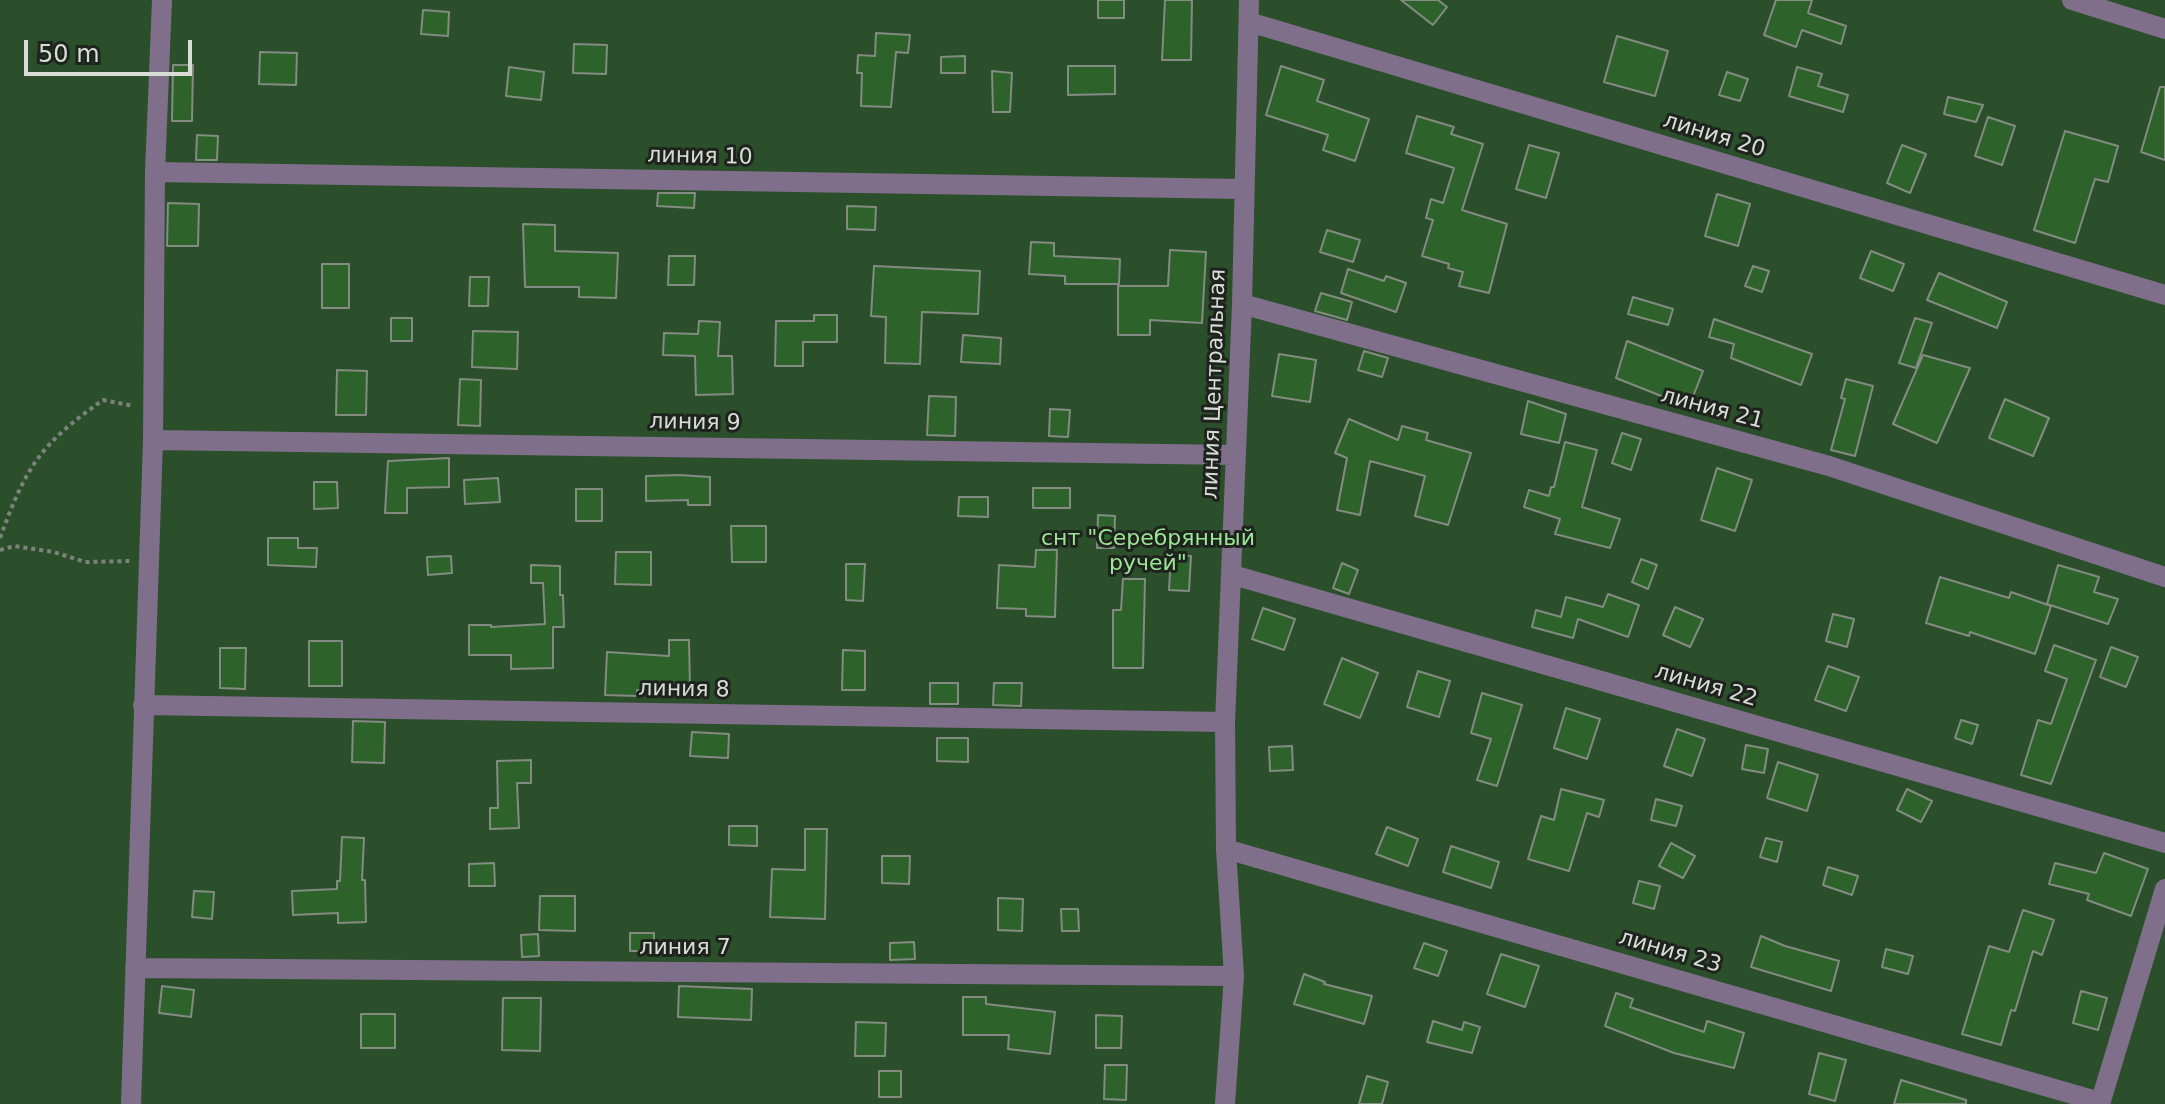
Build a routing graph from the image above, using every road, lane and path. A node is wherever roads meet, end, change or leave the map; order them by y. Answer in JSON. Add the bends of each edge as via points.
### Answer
{"nodes":[{"id":1,"x":162,"y":0,"type":"edge"},
{"id":2,"x":1249,"y":0,"type":"edge"},
{"id":3,"x":2072,"y":0,"type":"edge"},
{"id":4,"x":1249,"y":22,"type":"junction"},
{"id":5,"x":2165,"y":29,"type":"edge"},
{"id":6,"x":155,"y":172,"type":"junction"},
{"id":7,"x":1244,"y":189,"type":"junction"},
{"id":8,"x":2165,"y":295,"type":"edge"},
{"id":9,"x":1242,"y":304,"type":"junction"},
{"id":10,"x":154,"y":411,"type":"junction"},
{"id":11,"x":153,"y":440,"type":"junction"},
{"id":12,"x":1236,"y":455,"type":"junction"},
{"id":13,"x":0,"y":538,"type":"edge"},
{"id":14,"x":0,"y":550,"type":"edge"},
{"id":15,"x":149,"y":562,"type":"junction"},
{"id":16,"x":1233,"y":575,"type":"junction"},
{"id":17,"x":2165,"y":577,"type":"edge"},
{"id":18,"x":143,"y":705,"type":"junction"},
{"id":19,"x":1225,"y":722,"type":"junction"},
{"id":20,"x":2165,"y":843,"type":"edge"},
{"id":21,"x":1226,"y":849,"type":"junction"},
{"id":22,"x":2165,"y":889,"type":"edge"},
{"id":23,"x":135,"y":968,"type":"junction"},
{"id":24,"x":1234,"y":976,"type":"junction"},
{"id":25,"x":2100,"y":1103,"type":"edge"},
{"id":26,"x":131,"y":1104,"type":"edge"},
{"id":27,"x":1225,"y":1104,"type":"edge"}],
"edges":[{"from":1,"to":6,"type":"street"},
{"from":2,"to":4,"type":"street","name":"линия Центральная"},
{"from":3,"to":5,"type":"street"},
{"from":4,"to":7,"type":"street","name":"линия Центральная"},
{"from":4,"to":8,"type":"street","name":"линия 20"},
{"from":6,"to":7,"type":"street","name":"линия 10"},
{"from":6,"to":10,"type":"street"},
{"from":7,"to":9,"type":"street","name":"линия Центральная"},
{"from":9,"to":12,"type":"street","name":"линия Центральная"},
{"from":9,"to":17,"type":"street","name":"линия 21","via":[[1829,466]]},
{"from":10,"to":11,"type":"street"},
{"from":10,"to":13,"type":"path","via":[[103,400],[68,424],[39,454],[17,491]]},
{"from":11,"to":12,"type":"street","name":"линия 9"},
{"from":11,"to":15,"type":"street"},
{"from":12,"to":16,"type":"street","name":"линия Центральная"},
{"from":14,"to":15,"type":"path","via":[[14,546],[85,562]]},
{"from":15,"to":18,"type":"street"},
{"from":16,"to":19,"type":"street","name":"линия Центральная"},
{"from":16,"to":20,"type":"street","name":"линия 22"},
{"from":18,"to":19,"type":"street","name":"линия 8"},
{"from":18,"to":23,"type":"street"},
{"from":19,"to":21,"type":"street","name":"линия Центральная"},
{"from":21,"to":24,"type":"street","name":"линия Центральная"},
{"from":21,"to":25,"type":"street","name":"линия 23"},
{"from":22,"to":25,"type":"street"},
{"from":23,"to":24,"type":"street","name":"линия 7"},
{"from":23,"to":26,"type":"street"},
{"from":24,"to":27,"type":"street","name":"линия Центральная"}]}
